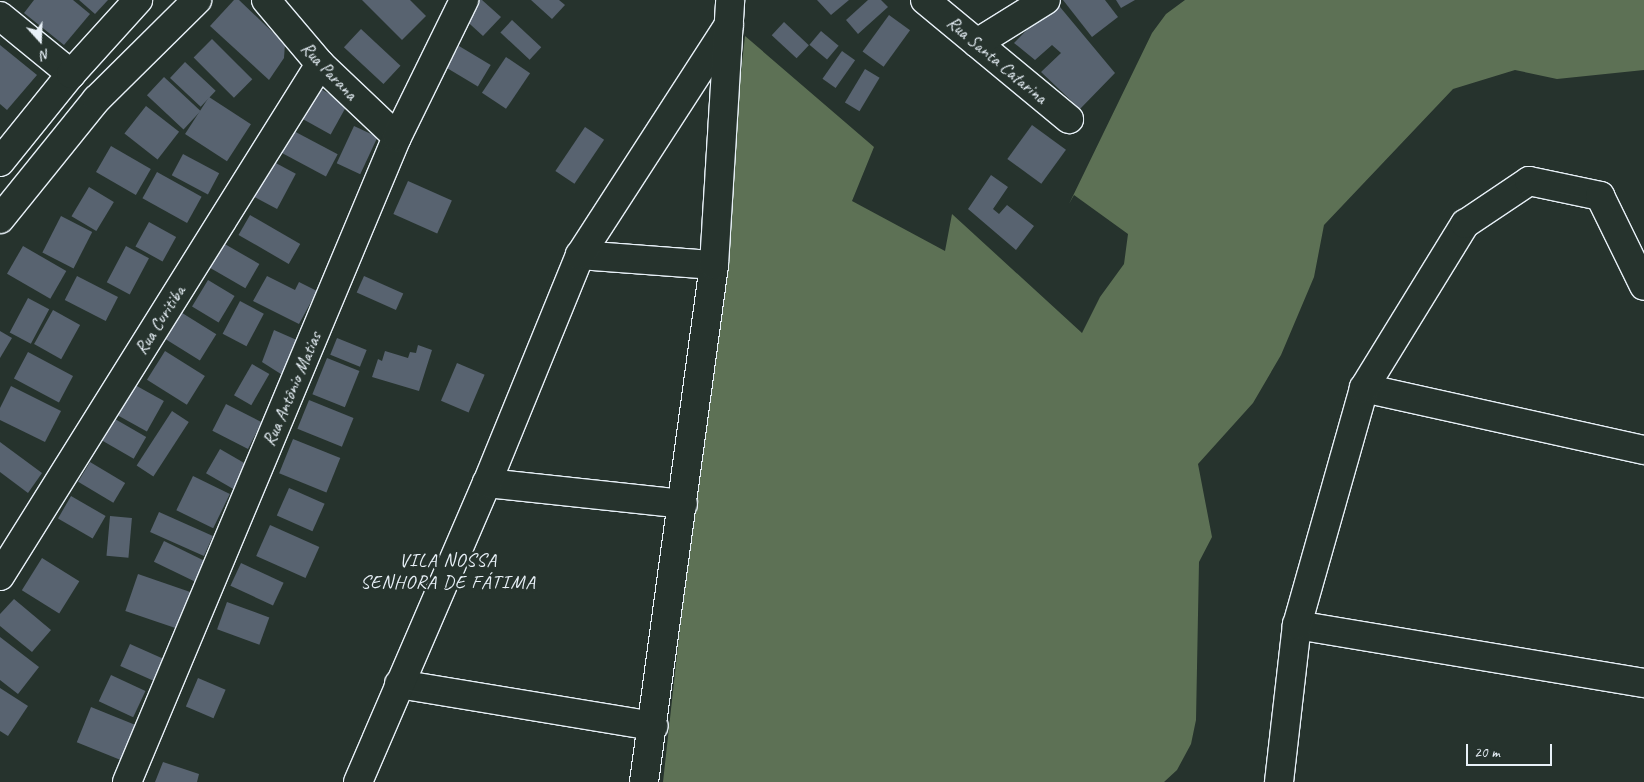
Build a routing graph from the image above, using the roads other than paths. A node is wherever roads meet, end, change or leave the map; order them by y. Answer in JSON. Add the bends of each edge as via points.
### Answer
{"nodes":[{"id":1,"x":138,"y":0,"type":"edge"},
{"id":2,"x":197,"y":0,"type":"edge"},
{"id":3,"x":266,"y":0,"type":"edge"},
{"id":4,"x":464,"y":0,"type":"edge"},
{"id":5,"x":925,"y":0,"type":"edge"},
{"id":6,"x":1046,"y":0,"type":"edge"},
{"id":7,"x":730,"y":13,"type":"edge"},
{"id":8,"x":0,"y":16,"type":"edge"},
{"id":9,"x":977,"y":44,"type":"junction"},
{"id":10,"x":320,"y":64,"type":"junction"},
{"id":11,"x":71,"y":74,"type":"junction"},
{"id":12,"x":1069,"y":119,"type":"dead end"},
{"id":13,"x":397,"y":138,"type":"junction"},
{"id":14,"x":0,"y":162,"type":"edge"},
{"id":15,"x":0,"y":219,"type":"edge"},
{"id":16,"x":580,"y":255,"type":"junction"},
{"id":17,"x":714,"y":265,"type":"junction"},
{"id":18,"x":1644,"y":286,"type":"edge"},
{"id":19,"x":1364,"y":388,"type":"junction"},
{"id":20,"x":1644,"y":450,"type":"edge"},
{"id":21,"x":488,"y":483,"type":"junction"},
{"id":22,"x":683,"y":504,"type":"junction"},
{"id":23,"x":0,"y":576,"type":"edge"},
{"id":24,"x":1297,"y":625,"type":"junction"},
{"id":25,"x":1644,"y":683,"type":"edge"},
{"id":26,"x":398,"y":684,"type":"junction"},
{"id":27,"x":654,"y":726,"type":"junction"},
{"id":28,"x":127,"y":782,"type":"edge"},
{"id":29,"x":358,"y":782,"type":"edge"},
{"id":30,"x":644,"y":782,"type":"edge"},
{"id":31,"x":1279,"y":782,"type":"edge"}],
"edges":[{"from":1,"to":11,"type":"street"},
{"from":2,"to":15,"type":"street","via":[[97,99]]},
{"from":3,"to":10,"type":"street","name":"Rua Parana"},
{"from":4,"to":13,"type":"street","name":"Rua Antônio Matias"},
{"from":5,"to":9,"type":"street","name":"Rua Santa Catarina"},
{"from":6,"to":9,"type":"street"},
{"from":7,"to":16,"type":"street"},
{"from":7,"to":17,"type":"street"},
{"from":8,"to":11,"type":"street"},
{"from":9,"to":12,"type":"street","name":"Rua Santa Catarina"},
{"from":10,"to":13,"type":"street","name":"Rua Parana"},
{"from":10,"to":23,"type":"street","name":"Rua Curitiba"},
{"from":11,"to":14,"type":"street"},
{"from":13,"to":28,"type":"street","name":"Rua Antônio Matias"},
{"from":16,"to":17,"type":"street"},
{"from":16,"to":21,"type":"street"},
{"from":17,"to":22,"type":"street"},
{"from":18,"to":19,"type":"street","via":[[1600,196],[1529,181],[1465,224]]},
{"from":19,"to":20,"type":"street"},
{"from":19,"to":24,"type":"street"},
{"from":21,"to":22,"type":"street"},
{"from":21,"to":26,"type":"street"},
{"from":22,"to":27,"type":"street"},
{"from":24,"to":25,"type":"street"},
{"from":24,"to":31,"type":"street"},
{"from":26,"to":27,"type":"street"},
{"from":26,"to":29,"type":"street"},
{"from":27,"to":30,"type":"street"}]}
